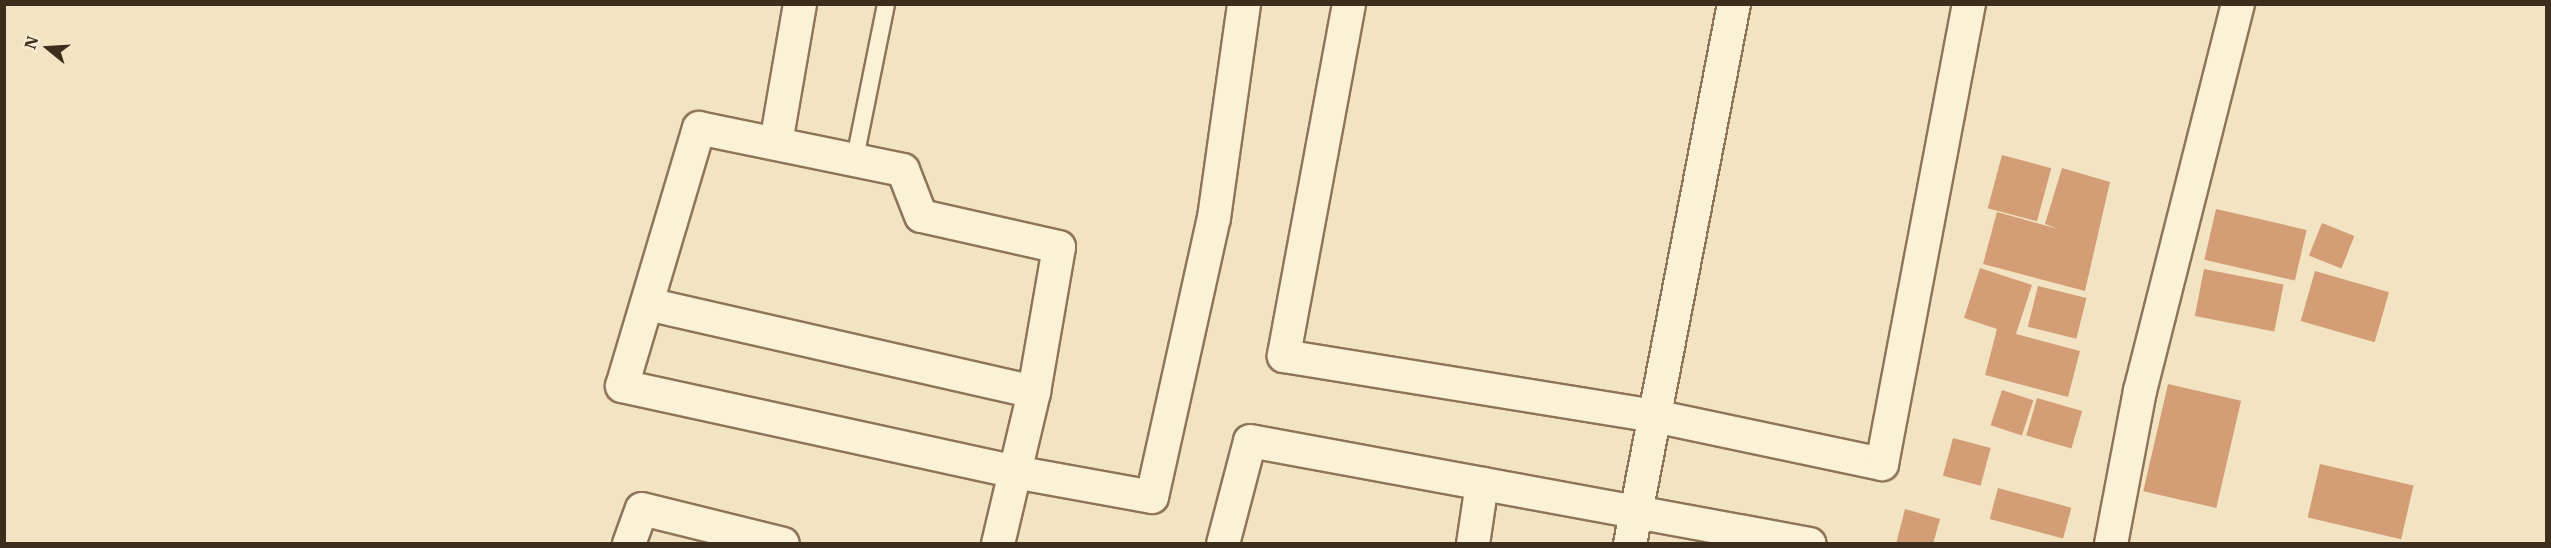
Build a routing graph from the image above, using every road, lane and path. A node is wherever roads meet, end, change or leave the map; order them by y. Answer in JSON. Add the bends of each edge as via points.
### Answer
{"nodes":[{"id":1,"x":800,"y":4,"type":"edge"},
{"id":2,"x":886,"y":4,"type":"edge"},
{"id":3,"x":1245,"y":4,"type":"edge"},
{"id":4,"x":1349,"y":4,"type":"edge"},
{"id":5,"x":1734,"y":4,"type":"edge"},
{"id":6,"x":1969,"y":4,"type":"edge"},
{"id":7,"x":2238,"y":4,"type":"edge"},
{"id":8,"x":776,"y":143,"type":"junction"},
{"id":9,"x":855,"y":158,"type":"junction"},
{"id":10,"x":647,"y":304,"type":"junction"},
{"id":11,"x":1034,"y":392,"type":"junction"},
{"id":12,"x":1653,"y":416,"type":"junction"},
{"id":13,"x":1015,"y":472,"type":"junction"},
{"id":14,"x":1482,"y":484,"type":"junction"},
{"id":15,"x":1635,"y":511,"type":"junction"},
{"id":16,"x":629,"y":543,"type":"edge"},
{"id":17,"x":783,"y":543,"type":"edge"},
{"id":18,"x":998,"y":543,"type":"edge"},
{"id":19,"x":1223,"y":543,"type":"edge"},
{"id":20,"x":1473,"y":543,"type":"edge"},
{"id":21,"x":1630,"y":543,"type":"edge"},
{"id":22,"x":1810,"y":543,"type":"edge"},
{"id":23,"x":2111,"y":543,"type":"edge"}],
"edges":[{"from":1,"to":8,"type":"street"},
{"from":2,"to":9,"type":"lane"},
{"from":3,"to":13,"type":"street","via":[[1214,218],[1152,497]]},
{"from":4,"to":12,"type":"street","via":[[1284,356]]},
{"from":5,"to":12,"type":"street"},
{"from":6,"to":12,"type":"street","via":[[1882,464]]},
{"from":7,"to":23,"type":"street","via":[[2140,391]]},
{"from":8,"to":9,"type":"street"},
{"from":8,"to":10,"type":"street","via":[[699,128]]},
{"from":9,"to":11,"type":"street","via":[[903,170],[921,216],[1059,247]]},
{"from":10,"to":11,"type":"street"},
{"from":10,"to":13,"type":"street","via":[[622,386]]},
{"from":11,"to":13,"type":"street"},
{"from":12,"to":15,"type":"street"},
{"from":13,"to":18,"type":"street"},
{"from":14,"to":15,"type":"street"},
{"from":14,"to":19,"type":"street","via":[[1250,441]]},
{"from":14,"to":20,"type":"street"},
{"from":15,"to":21,"type":"street"},
{"from":15,"to":22,"type":"street"},
{"from":16,"to":17,"type":"street","via":[[642,509]]}]}
